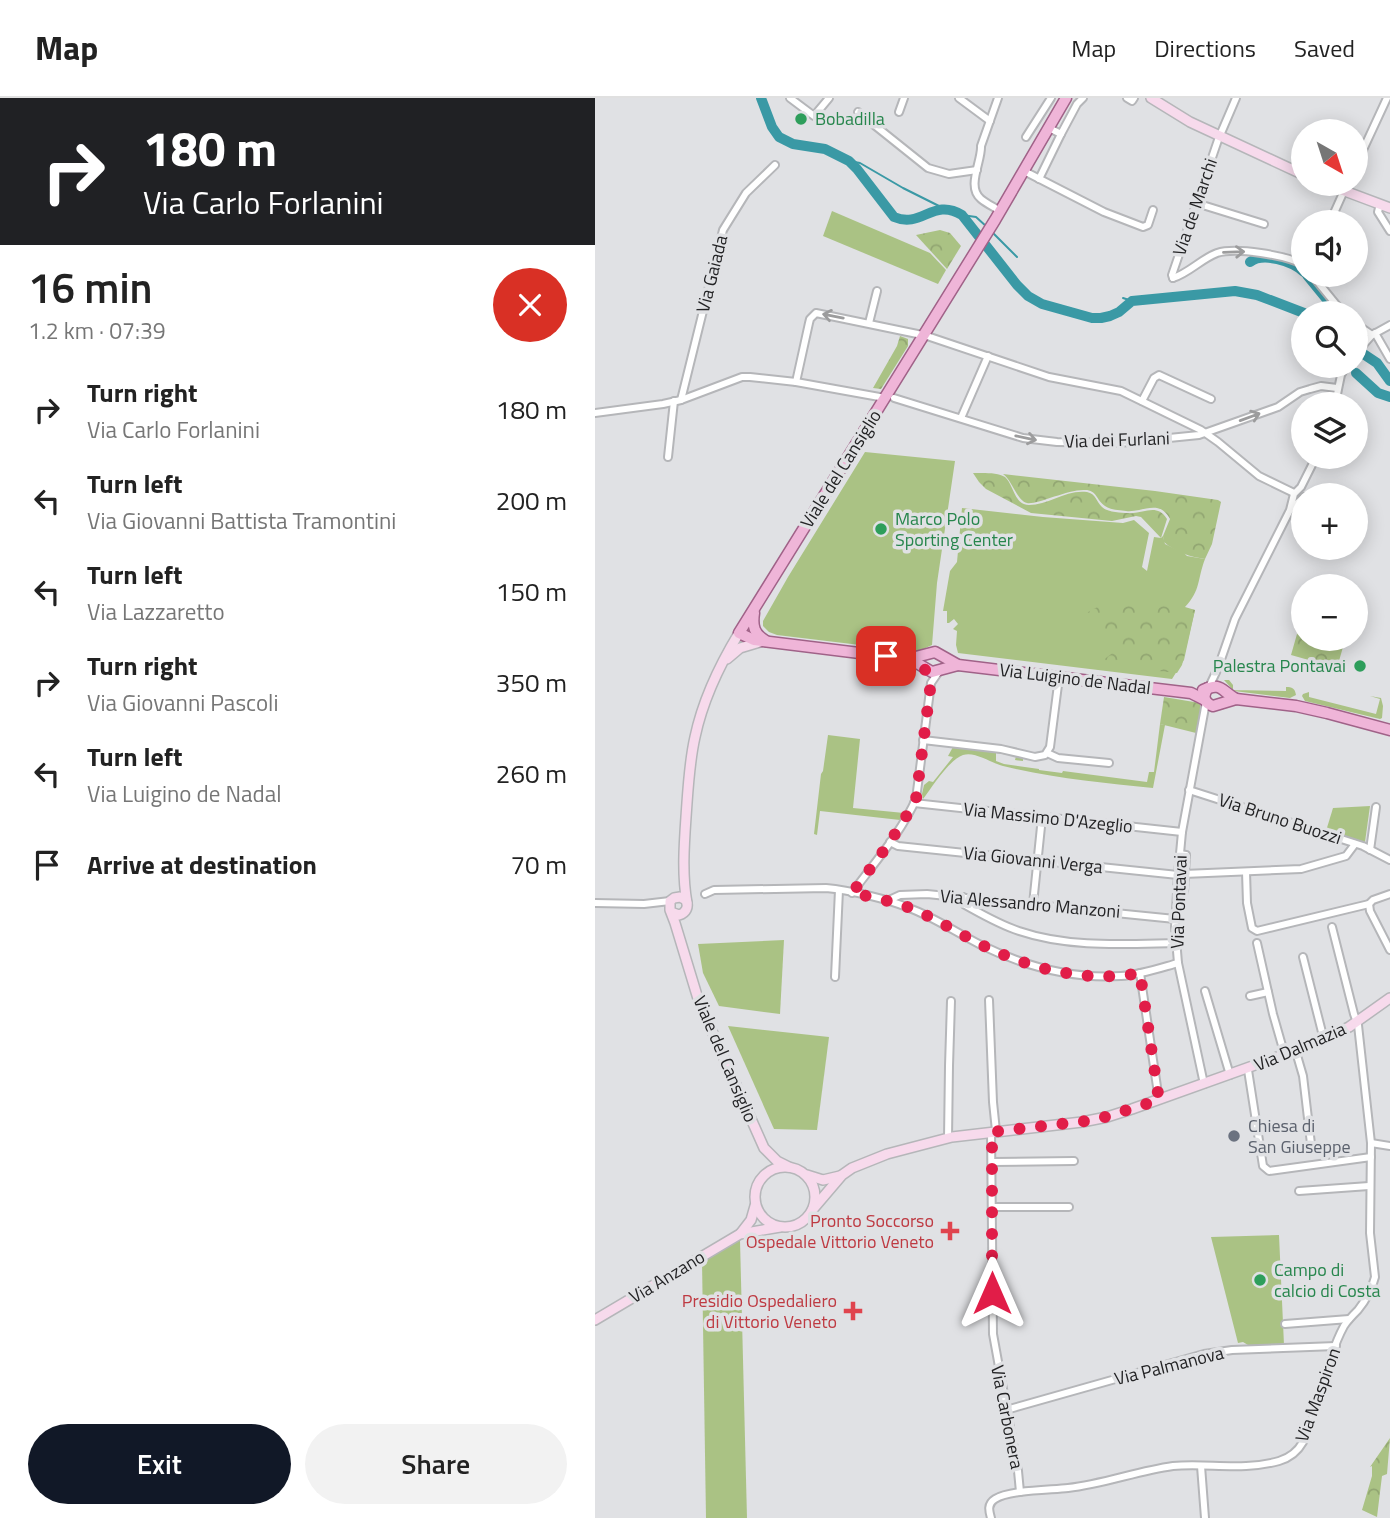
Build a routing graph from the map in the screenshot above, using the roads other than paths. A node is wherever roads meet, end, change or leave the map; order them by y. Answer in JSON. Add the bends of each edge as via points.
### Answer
{"nodes":[{"id":1,"x":790,"y":98,"type":"edge"},
{"id":2,"x":829,"y":98,"type":"edge"},
{"id":3,"x":904,"y":98,"type":"edge"},
{"id":4,"x":953,"y":98,"type":"edge"},
{"id":5,"x":998,"y":98,"type":"edge"},
{"id":6,"x":1051,"y":98,"type":"edge"},
{"id":7,"x":1069,"y":98,"type":"edge"},
{"id":8,"x":1083,"y":98,"type":"edge"},
{"id":9,"x":1127,"y":98,"type":"edge"},
{"id":10,"x":1134,"y":98,"type":"edge"},
{"id":11,"x":1151,"y":98,"type":"edge"},
{"id":12,"x":1236,"y":98,"type":"edge"},
{"id":13,"x":1387,"y":98,"type":"edge"},
{"id":14,"x":961,"y":100,"type":"edge"},
{"id":15,"x":857,"y":112,"type":"dead end"},
{"id":16,"x":899,"y":112,"type":"dead end"},
{"id":17,"x":990,"y":121,"type":"junction"},
{"id":18,"x":1049,"y":128,"type":"junction"},
{"id":19,"x":1061,"y":134,"type":"junction"},
{"id":20,"x":1220,"y":136,"type":"junction"},
{"id":21,"x":1026,"y":137,"type":"dead end"},
{"id":22,"x":1369,"y":137,"type":"edge"},
{"id":23,"x":775,"y":165,"type":"dead end"},
{"id":24,"x":1291,"y":169,"type":"edge"},
{"id":25,"x":977,"y":170,"type":"junction"},
{"id":26,"x":1024,"y":171,"type":"junction"},
{"id":27,"x":1039,"y":178,"type":"junction"},
{"id":28,"x":1364,"y":196,"type":"edge"},
{"id":29,"x":1196,"y":203,"type":"junction"},
{"id":30,"x":1380,"y":204,"type":"junction"},
{"id":31,"x":1390,"y":208,"type":"edge"},
{"id":32,"x":1153,"y":210,"type":"dead end"},
{"id":33,"x":1000,"y":211,"type":"junction"},
{"id":34,"x":1264,"y":224,"type":"dead end"},
{"id":35,"x":1390,"y":231,"type":"edge"},
{"id":36,"x":1291,"y":260,"type":"edge"},
{"id":37,"x":1322,"y":287,"type":"edge"},
{"id":38,"x":877,"y":291,"type":"dead end"},
{"id":39,"x":1333,"y":301,"type":"edge"},
{"id":40,"x":869,"y":323,"type":"junction"},
{"id":41,"x":1390,"y":325,"type":"edge"},
{"id":42,"x":923,"y":335,"type":"junction"},
{"id":43,"x":1368,"y":342,"type":"edge"},
{"id":44,"x":1368,"y":346,"type":"edge"},
{"id":45,"x":989,"y":356,"type":"junction"},
{"id":46,"x":1390,"y":359,"type":"edge"},
{"id":47,"x":1340,"y":378,"type":"edge"},
{"id":48,"x":796,"y":382,"type":"junction"},
{"id":49,"x":1338,"y":388,"type":"junction"},
{"id":50,"x":1337,"y":392,"type":"edge"},
{"id":51,"x":889,"y":398,"type":"junction"},
{"id":52,"x":1211,"y":399,"type":"dead end"},
{"id":53,"x":677,"y":401,"type":"junction"},
{"id":54,"x":1142,"y":401,"type":"junction"},
{"id":55,"x":595,"y":413,"type":"edge"},
{"id":56,"x":961,"y":418,"type":"junction"},
{"id":57,"x":1184,"y":422,"type":"junction"},
{"id":58,"x":1205,"y":433,"type":"junction"},
{"id":59,"x":1178,"y":438,"type":"junction"},
{"id":60,"x":668,"y":457,"type":"dead end"},
{"id":61,"x":1291,"y":492,"type":"edge"},
{"id":62,"x":1291,"y":508,"type":"edge"},
{"id":63,"x":754,"y":609,"type":"junction"},
{"id":64,"x":739,"y":633,"type":"junction"},
{"id":65,"x":766,"y":641,"type":"junction"},
{"id":66,"x":933,"y":653,"type":"junction"},
{"id":67,"x":910,"y":659,"type":"junction"},
{"id":68,"x":958,"y":665,"type":"junction"},
{"id":69,"x":721,"y":666,"type":"junction"},
{"id":70,"x":1218,"y":668,"type":"junction"},
{"id":71,"x":926,"y":669,"type":"junction"},
{"id":72,"x":940,"y":669,"type":"junction"},
{"id":73,"x":1059,"y":677,"type":"junction"},
{"id":74,"x":931,"y":682,"type":"junction"},
{"id":75,"x":1209,"y":688,"type":"junction"},
{"id":76,"x":1222,"y":690,"type":"junction"},
{"id":77,"x":1191,"y":693,"type":"junction"},
{"id":78,"x":1236,"y":699,"type":"junction"},
{"id":79,"x":1212,"y":703,"type":"junction"},
{"id":80,"x":1390,"y":730,"type":"edge"},
{"id":81,"x":923,"y":740,"type":"junction"},
{"id":82,"x":1047,"y":753,"type":"junction"},
{"id":83,"x":1109,"y":763,"type":"dead end"},
{"id":84,"x":1189,"y":790,"type":"junction"},
{"id":85,"x":914,"y":803,"type":"junction"},
{"id":86,"x":1376,"y":807,"type":"dead end"},
{"id":87,"x":1042,"y":817,"type":"junction"},
{"id":88,"x":1182,"y":832,"type":"junction"},
{"id":89,"x":890,"y":842,"type":"junction"},
{"id":90,"x":1355,"y":844,"type":"junction"},
{"id":91,"x":684,"y":847,"type":"junction"},
{"id":92,"x":1370,"y":850,"type":"junction"},
{"id":93,"x":1038,"y":860,"type":"junction"},
{"id":94,"x":1390,"y":860,"type":"edge"},
{"id":95,"x":1246,"y":872,"type":"junction"},
{"id":96,"x":1181,"y":874,"type":"junction"},
{"id":97,"x":839,"y":890,"type":"junction"},
{"id":98,"x":852,"y":893,"type":"junction"},
{"id":99,"x":705,"y":894,"type":"dead end"},
{"id":100,"x":1390,"y":894,"type":"edge"},
{"id":101,"x":963,"y":897,"type":"junction"},
{"id":102,"x":887,"y":901,"type":"junction"},
{"id":103,"x":595,"y":903,"type":"edge"},
{"id":104,"x":1033,"y":904,"type":"junction"},
{"id":105,"x":1369,"y":904,"type":"junction"},
{"id":106,"x":671,"y":905,"type":"junction"},
{"id":107,"x":686,"y":908,"type":"junction"},
{"id":108,"x":1175,"y":919,"type":"junction"},
{"id":109,"x":1332,"y":927,"type":"dead end"},
{"id":110,"x":1176,"y":943,"type":"junction"},
{"id":111,"x":1257,"y":943,"type":"dead end"},
{"id":112,"x":1390,"y":950,"type":"edge"},
{"id":113,"x":1303,"y":957,"type":"dead end"},
{"id":114,"x":1178,"y":963,"type":"junction"},
{"id":115,"x":689,"y":970,"type":"junction"},
{"id":116,"x":1140,"y":973,"type":"junction"},
{"id":117,"x":835,"y":977,"type":"dead end"},
{"id":118,"x":1205,"y":991,"type":"dead end"},
{"id":119,"x":1268,"y":992,"type":"junction"},
{"id":120,"x":1250,"y":996,"type":"dead end"},
{"id":121,"x":1390,"y":998,"type":"edge"},
{"id":122,"x":989,"y":1000,"type":"dead end"},
{"id":123,"x":951,"y":1001,"type":"dead end"},
{"id":124,"x":1357,"y":1021,"type":"junction"},
{"id":125,"x":1324,"y":1040,"type":"junction"},
{"id":126,"x":1296,"y":1052,"type":"junction"},
{"id":127,"x":1285,"y":1056,"type":"junction"},
{"id":128,"x":1248,"y":1070,"type":"junction"},
{"id":129,"x":1230,"y":1075,"type":"junction"},
{"id":130,"x":1204,"y":1084,"type":"junction"},
{"id":131,"x":1159,"y":1100,"type":"junction"},
{"id":132,"x":994,"y":1132,"type":"junction"},
{"id":133,"x":949,"y":1138,"type":"junction"},
{"id":134,"x":1371,"y":1143,"type":"junction"},
{"id":135,"x":1311,"y":1144,"type":"dead end"},
{"id":136,"x":1390,"y":1146,"type":"edge"},
{"id":137,"x":764,"y":1148,"type":"junction"},
{"id":138,"x":1371,"y":1157,"type":"junction"},
{"id":139,"x":1073,"y":1161,"type":"dead end"},
{"id":140,"x":992,"y":1162,"type":"junction"},
{"id":141,"x":789,"y":1167,"type":"junction"},
{"id":142,"x":805,"y":1174,"type":"junction"},
{"id":143,"x":842,"y":1175,"type":"junction"},
{"id":144,"x":761,"y":1179,"type":"junction"},
{"id":145,"x":1369,"y":1186,"type":"junction"},
{"id":146,"x":1299,"y":1191,"type":"dead end"},
{"id":147,"x":755,"y":1204,"type":"junction"},
{"id":148,"x":992,"y":1207,"type":"junction"},
{"id":149,"x":1069,"y":1207,"type":"dead end"},
{"id":150,"x":813,"y":1209,"type":"junction"},
{"id":151,"x":780,"y":1227,"type":"junction"},
{"id":152,"x":740,"y":1234,"type":"junction"},
{"id":153,"x":1349,"y":1319,"type":"junction"},
{"id":154,"x":595,"y":1320,"type":"edge"},
{"id":155,"x":1285,"y":1324,"type":"dead end"},
{"id":156,"x":1336,"y":1346,"type":"junction"},
{"id":157,"x":1006,"y":1410,"type":"junction"},
{"id":158,"x":1201,"y":1466,"type":"junction"},
{"id":159,"x":1020,"y":1492,"type":"junction"},
{"id":160,"x":992,"y":1518,"type":"edge"},
{"id":161,"x":1205,"y":1518,"type":"edge"}],
"edges":[{"from":1,"to":2,"type":"street","via":[[814,116]]},
{"from":3,"to":16,"type":"street"},
{"from":4,"to":14,"type":"street"},
{"from":5,"to":17,"type":"street"},
{"from":6,"to":21,"type":"street"},
{"from":7,"to":18,"type":"main road","name":"Viale del Cansiglio"},
{"from":8,"to":19,"type":"street"},
{"from":9,"to":10,"type":"street"},
{"from":11,"to":20,"type":"main road"},
{"from":12,"to":20,"type":"street","name":"Via de Marchi"},
{"from":13,"to":22,"type":"street"},
{"from":14,"to":17,"type":"street"},
{"from":15,"to":25,"type":"street","via":[[930,169],[949,174]]},
{"from":17,"to":25,"type":"street"},
{"from":18,"to":19,"type":"street"},
{"from":18,"to":26,"type":"main road","name":"Viale del Cansiglio"},
{"from":19,"to":27,"type":"street"},
{"from":20,"to":24,"type":"main road"},
{"from":20,"to":29,"type":"street","name":"Via de Marchi"},
{"from":23,"to":53,"type":"street","name":"Via Gaiada","via":[[746,193],[723,230]]},
{"from":25,"to":33,"type":"street","via":[[976,193]]},
{"from":26,"to":27,"type":"street"},
{"from":26,"to":33,"type":"main road","name":"Viale del Cansiglio"},
{"from":27,"to":32,"type":"street","via":[[1143,227]]},
{"from":28,"to":30,"type":"main road"},
{"from":29,"to":34,"type":"street"},
{"from":29,"to":36,"type":"street","name":"Via de Marchi","one_way":true,"via":[[1173,278],[1229,251]]},
{"from":30,"to":31,"type":"main road"},
{"from":30,"to":35,"type":"street","via":[[1378,212]]},
{"from":33,"to":42,"type":"main road","name":"Viale del Cansiglio"},
{"from":37,"to":39,"type":"street"},
{"from":38,"to":40,"type":"street"},
{"from":40,"to":42,"type":"street"},
{"from":40,"to":48,"type":"street","one_way":true,"via":[[816,313],[809,323]]},
{"from":41,"to":43,"type":"street"},
{"from":42,"to":45,"type":"street"},
{"from":42,"to":51,"type":"main road","name":"Viale del Cansiglio"},
{"from":44,"to":46,"type":"street"},
{"from":45,"to":54,"type":"street","via":[[1049,377],[1115,389]]},
{"from":45,"to":56,"type":"street"},
{"from":47,"to":49,"type":"street"},
{"from":48,"to":51,"type":"street","name":"Via dei Furlani"},
{"from":48,"to":53,"type":"street","name":"Via dei Furlani","via":[[742,377]]},
{"from":49,"to":50,"type":"street"},
{"from":58,"to":49,"type":"street","name":"Via dei Furlani","one_way":true,"via":[[1282,405],[1310,388]]},
{"from":51,"to":56,"type":"street","name":"Via dei Furlani"},
{"from":51,"to":63,"type":"main road","name":"Viale del Cansiglio"},
{"from":52,"to":54,"type":"street","via":[[1159,374]]},
{"from":53,"to":55,"type":"street","name":"Via dei Furlani"},
{"from":53,"to":60,"type":"street","name":"Via Gaiada"},
{"from":54,"to":57,"type":"street"},
{"from":56,"to":59,"type":"street","name":"Via dei Furlani","one_way":true,"via":[[1047,441],[1119,443]]},
{"from":57,"to":58,"type":"street"},
{"from":57,"to":59,"type":"street","via":[[1186,432]]},
{"from":58,"to":59,"type":"street","name":"Via dei Furlani"},
{"from":58,"to":61,"type":"street","via":[[1259,476]]},
{"from":62,"to":70,"type":"street","via":[[1234,619]]},
{"from":63,"to":64,"type":"main road","name":"Viale del Cansiglio"},
{"from":63,"to":65,"type":"main road","via":[[753,628]]},
{"from":64,"to":65,"type":"main road","name":"Via Luigino de Nadal"},
{"from":64,"to":69,"type":"main road","name":"Viale del Cansiglio"},
{"from":65,"to":67,"type":"main road","name":"Via Luigino de Nadal"},
{"from":65,"to":69,"type":"main road","name":"Via Luigino de Nadal","via":[[740,648]]},
{"from":66,"to":67,"type":"main road","name":"Via Luigino de Nadal"},
{"from":66,"to":68,"type":"main road","name":"Via Luigino de Nadal"},
{"from":66,"to":71,"type":"main road","via":[[923,662]]},
{"from":66,"to":72,"type":"main road","via":[[943,661]]},
{"from":67,"to":71,"type":"main road","name":"Via Luigino de Nadal"},
{"from":68,"to":72,"type":"main road","name":"Via Luigino de Nadal"},
{"from":68,"to":73,"type":"main road","name":"Via Luigino de Nadal"},
{"from":69,"to":91,"type":"main road","name":"Viale del Cansiglio","via":[[695,737]]},
{"from":70,"to":75,"type":"street"},
{"from":70,"to":76,"type":"street"},
{"from":71,"to":72,"type":"main road","name":"Via Luigino de Nadal"},
{"from":71,"to":74,"type":"street"},
{"from":72,"to":74,"type":"street"},
{"from":73,"to":77,"type":"main road","name":"Via Luigino de Nadal"},
{"from":73,"to":82,"type":"street"},
{"from":74,"to":81,"type":"street"},
{"from":75,"to":76,"type":"main road"},
{"from":75,"to":77,"type":"main road","name":"Via Luigino de Nadal"},
{"from":75,"to":79,"type":"main road","via":[[1205,693]]},
{"from":76,"to":78,"type":"main road"},
{"from":76,"to":79,"type":"main road","via":[[1224,697]]},
{"from":77,"to":79,"type":"main road","name":"Via Luigino de Nadal"},
{"from":78,"to":79,"type":"main road"},
{"from":78,"to":80,"type":"main road","via":[[1303,708]]},
{"from":79,"to":84,"type":"street","name":"Via Pontavai"},
{"from":81,"to":82,"type":"street","via":[[1035,757]]},
{"from":81,"to":85,"type":"street"},
{"from":82,"to":83,"type":"street"},
{"from":84,"to":88,"type":"street","name":"Via Pontavai"},
{"from":84,"to":90,"type":"street","name":"Via Bruno Buozzi"},
{"from":85,"to":87,"type":"street","name":"Via Massimo D'Azeglio"},
{"from":85,"to":89,"type":"street"},
{"from":86,"to":92,"type":"street"},
{"from":87,"to":88,"type":"street","name":"Via Massimo D'Azeglio"},
{"from":87,"to":93,"type":"street"},
{"from":88,"to":96,"type":"street","name":"Via Pontavai"},
{"from":89,"to":93,"type":"street","name":"Via Giovanni Verga"},
{"from":89,"to":98,"type":"street"},
{"from":90,"to":92,"type":"street","name":"Via Bruno Buozzi"},
{"from":90,"to":95,"type":"street","name":"Via Giovanni Verga","via":[[1346,856],[1311,867]]},
{"from":91,"to":106,"type":"main road","name":"Viale del Cansiglio","via":[[678,891]]},
{"from":91,"to":107,"type":"main road","name":"Viale del Cansiglio"},
{"from":92,"to":94,"type":"street","name":"Via Bruno Buozzi"},
{"from":93,"to":96,"type":"street","name":"Via Giovanni Verga"},
{"from":93,"to":104,"type":"street"},
{"from":95,"to":96,"type":"street","name":"Via Giovanni Verga"},
{"from":95,"to":105,"type":"street","via":[[1248,910],[1255,931]]},
{"from":96,"to":108,"type":"street","name":"Via Pontavai"},
{"from":97,"to":98,"type":"street"},
{"from":97,"to":99,"type":"street","via":[[715,890]]},
{"from":97,"to":117,"type":"street"},
{"from":98,"to":102,"type":"street"},
{"from":100,"to":105,"type":"street"},
{"from":101,"to":102,"type":"street","name":"Via Alessandro Manzoni","via":[[916,894]]},
{"from":101,"to":104,"type":"street","name":"Via Alessandro Manzoni"},
{"from":101,"to":110,"type":"street","via":[[965,905],[1034,935],[1095,944]]},
{"from":102,"to":116,"type":"street","via":[[997,952],[1044,968],[1090,976]]},
{"from":103,"to":106,"type":"street"},
{"from":104,"to":108,"type":"street","name":"Via Alessandro Manzoni"},
{"from":105,"to":112,"type":"street"},
{"from":106,"to":107,"type":"main road","via":[[676,915]]},
{"from":106,"to":107,"type":"main road","via":[[683,898]]},
{"from":106,"to":115,"type":"main road","name":"Viale del Cansiglio"},
{"from":107,"to":115,"type":"main road","name":"Viale del Cansiglio","via":[[681,925]]},
{"from":108,"to":110,"type":"street","name":"Via Pontavai"},
{"from":109,"to":124,"type":"street","name":"Via Maspiron"},
{"from":110,"to":114,"type":"street","name":"Via Pontavai"},
{"from":111,"to":119,"type":"street"},
{"from":113,"to":125,"type":"street"},
{"from":114,"to":116,"type":"street"},
{"from":114,"to":130,"type":"street","name":"Via Pontavai"},
{"from":115,"to":137,"type":"main road","name":"Viale del Cansiglio"},
{"from":116,"to":131,"type":"street"},
{"from":118,"to":129,"type":"street"},
{"from":119,"to":120,"type":"street"},
{"from":119,"to":127,"type":"street"},
{"from":121,"to":124,"type":"main road","name":"Via Dalmazia"},
{"from":122,"to":132,"type":"street","name":"Via Carbonera"},
{"from":123,"to":133,"type":"street"},
{"from":124,"to":125,"type":"main road","name":"Via Dalmazia"},
{"from":124,"to":134,"type":"street","name":"Via Maspiron"},
{"from":125,"to":126,"type":"main road","name":"Via Dalmazia"},
{"from":126,"to":127,"type":"main road","name":"Via Dalmazia"},
{"from":126,"to":135,"type":"street"},
{"from":127,"to":128,"type":"main road","name":"Via Dalmazia"},
{"from":128,"to":129,"type":"main road","name":"Via Dalmazia"},
{"from":128,"to":138,"type":"street","via":[[1263,1166],[1269,1171]]},
{"from":129,"to":130,"type":"main road","name":"Via Dalmazia"},
{"from":130,"to":131,"type":"main road","name":"Via Dalmazia"},
{"from":131,"to":132,"type":"main road","name":"Via Dalmazia","via":[[1095,1120]]},
{"from":132,"to":133,"type":"main road","name":"Via Dalmazia"},
{"from":132,"to":140,"type":"street","name":"Via Carbonera"},
{"from":133,"to":143,"type":"main road","name":"Via Dalmazia","via":[[887,1154]]},
{"from":134,"to":136,"type":"street"},
{"from":134,"to":138,"type":"street","name":"Via Maspiron"},
{"from":137,"to":141,"type":"main road","name":"Viale del Cansiglio"},
{"from":137,"to":144,"type":"main road","name":"Viale del Cansiglio"},
{"from":138,"to":145,"type":"street","name":"Via Maspiron"},
{"from":139,"to":140,"type":"street"},
{"from":140,"to":148,"type":"street","name":"Via Carbonera"},
{"from":141,"to":142,"type":"main road"},
{"from":141,"to":144,"type":"main road","via":[[773,1169]]},
{"from":142,"to":143,"type":"main road","via":[[823,1180]]},
{"from":142,"to":150,"type":"main road","via":[[815,1194]]},
{"from":143,"to":150,"type":"main road"},
{"from":144,"to":147,"type":"main road"},
{"from":145,"to":146,"type":"street"},
{"from":145,"to":153,"type":"street","name":"Via Maspiron","via":[[1375,1277],[1364,1302]]},
{"from":147,"to":151,"type":"main road","via":[[767,1222]]},
{"from":147,"to":152,"type":"main road","via":[[751,1220]]},
{"from":148,"to":149,"type":"street"},
{"from":148,"to":157,"type":"street","name":"Via Carbonera","via":[[993,1334]]},
{"from":150,"to":151,"type":"main road","via":[[802,1223]]},
{"from":151,"to":152,"type":"main road","name":"Via Anzano"},
{"from":152,"to":154,"type":"main road","name":"Via Anzano"},
{"from":153,"to":155,"type":"street"},
{"from":153,"to":156,"type":"street","name":"Via Maspiron"},
{"from":156,"to":157,"type":"street","name":"Via Palmanova","via":[[1204,1354]]},
{"from":156,"to":158,"type":"street","name":"Via Maspiron","via":[[1305,1439],[1293,1453],[1285,1459],[1246,1466]]},
{"from":157,"to":159,"type":"street","name":"Via Carbonera"},
{"from":158,"to":159,"type":"street","name":"Via Maspiron","via":[[1155,1469],[1080,1486]]},
{"from":158,"to":161,"type":"street"},
{"from":159,"to":160,"type":"street","name":"Via Maspiron","via":[[992,1502]]}]}
